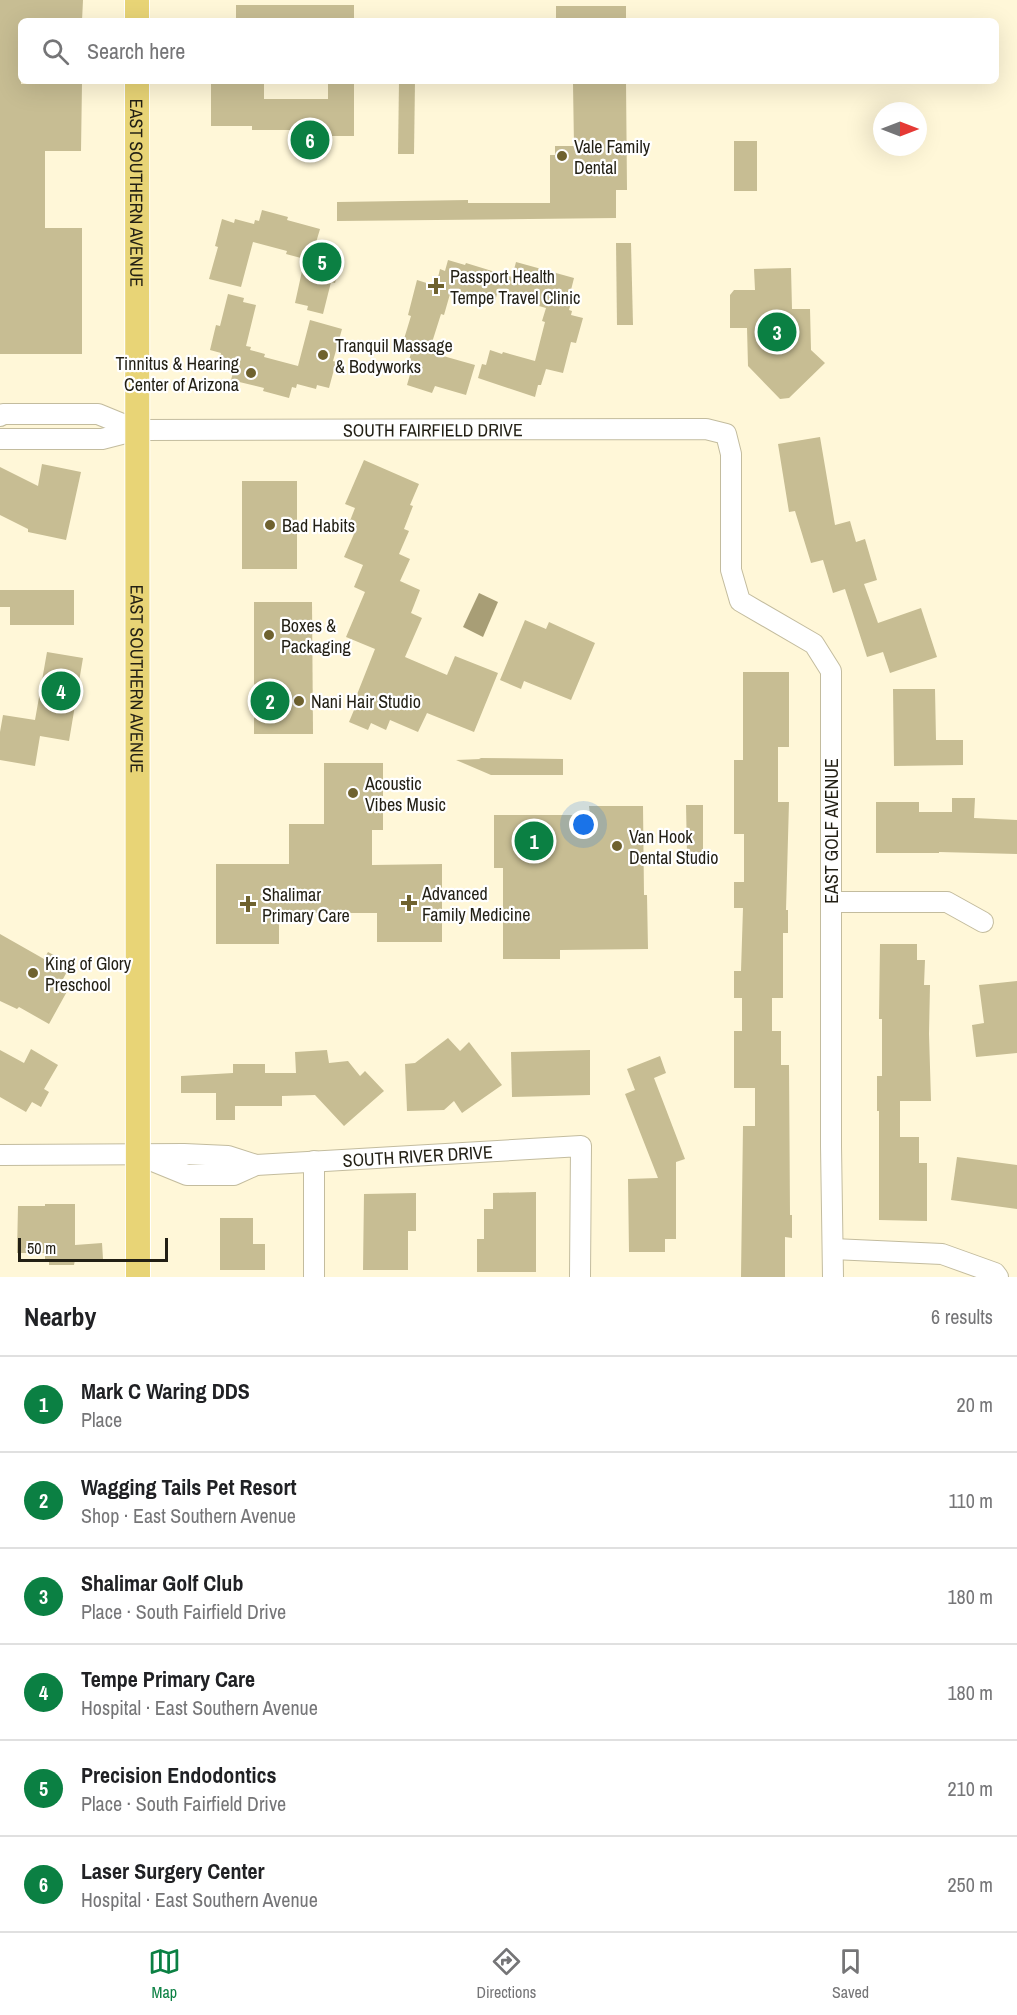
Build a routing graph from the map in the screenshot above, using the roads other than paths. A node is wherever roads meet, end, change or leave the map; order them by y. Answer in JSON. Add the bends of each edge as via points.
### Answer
{"nodes":[{"id":1,"x":137,"y":0,"type":"edge"},
{"id":2,"x":137,"y":18,"type":"edge"},
{"id":3,"x":137,"y":84,"type":"edge"},
{"id":4,"x":0,"y":416,"type":"edge"},
{"id":5,"x":137,"y":430,"type":"junction"},
{"id":6,"x":726,"y":434,"type":"joint"},
{"id":7,"x":0,"y":439,"type":"edge"},
{"id":8,"x":831,"y":902,"type":"junction"},
{"id":9,"x":983,"y":922,"type":"dead end"},
{"id":10,"x":0,"y":1155,"type":"edge"},
{"id":11,"x":138,"y":1155,"type":"junction"},
{"id":12,"x":314,"y":1161,"type":"junction"},
{"id":13,"x":833,"y":1249,"type":"junction"},
{"id":14,"x":138,"y":1277,"type":"edge"},
{"id":15,"x":314,"y":1277,"type":"edge"},
{"id":16,"x":580,"y":1277,"type":"edge"},
{"id":17,"x":833,"y":1277,"type":"edge"},
{"id":18,"x":998,"y":1277,"type":"edge"}],
"edges":[{"from":1,"to":2,"type":"main road"},
{"from":3,"to":5,"type":"main road","name":"EAST SOUTHERN AVENUE"},
{"from":4,"to":5,"type":"street","name":"SOUTH FAIRFIELD DRIVE","via":[[98,414]]},
{"from":5,"to":6,"type":"street","name":"SOUTH FAIRFIELD DRIVE","via":[[706,429]]},
{"from":5,"to":7,"type":"street","name":"SOUTH FAIRFIELD DRIVE","via":[[102,439]]},
{"from":5,"to":11,"type":"main road","name":"EAST SOUTHERN AVENUE"},
{"from":6,"to":8,"type":"street","name":"EAST GOLF AVENUE","via":[[731,454],[731,570],[740,601],[814,644],[831,671]]},
{"from":8,"to":9,"type":"street","via":[[947,902]]},
{"from":8,"to":13,"type":"street","name":"EAST GOLF AVENUE"},
{"from":10,"to":11,"type":"street","name":"SOUTH RIVER DRIVE"},
{"from":11,"to":12,"type":"street","name":"SOUTH RIVER DRIVE","via":[[228,1155],[256,1165]]},
{"from":11,"to":14,"type":"main road","name":"EAST SOUTHERN AVENUE"},
{"from":12,"to":15,"type":"street"},
{"from":12,"to":16,"type":"street","name":"SOUTH RIVER DRIVE","via":[[581,1146]]},
{"from":13,"to":17,"type":"street","name":"EAST GOLF AVENUE"},
{"from":13,"to":18,"type":"street","via":[[942,1254]]}]}
